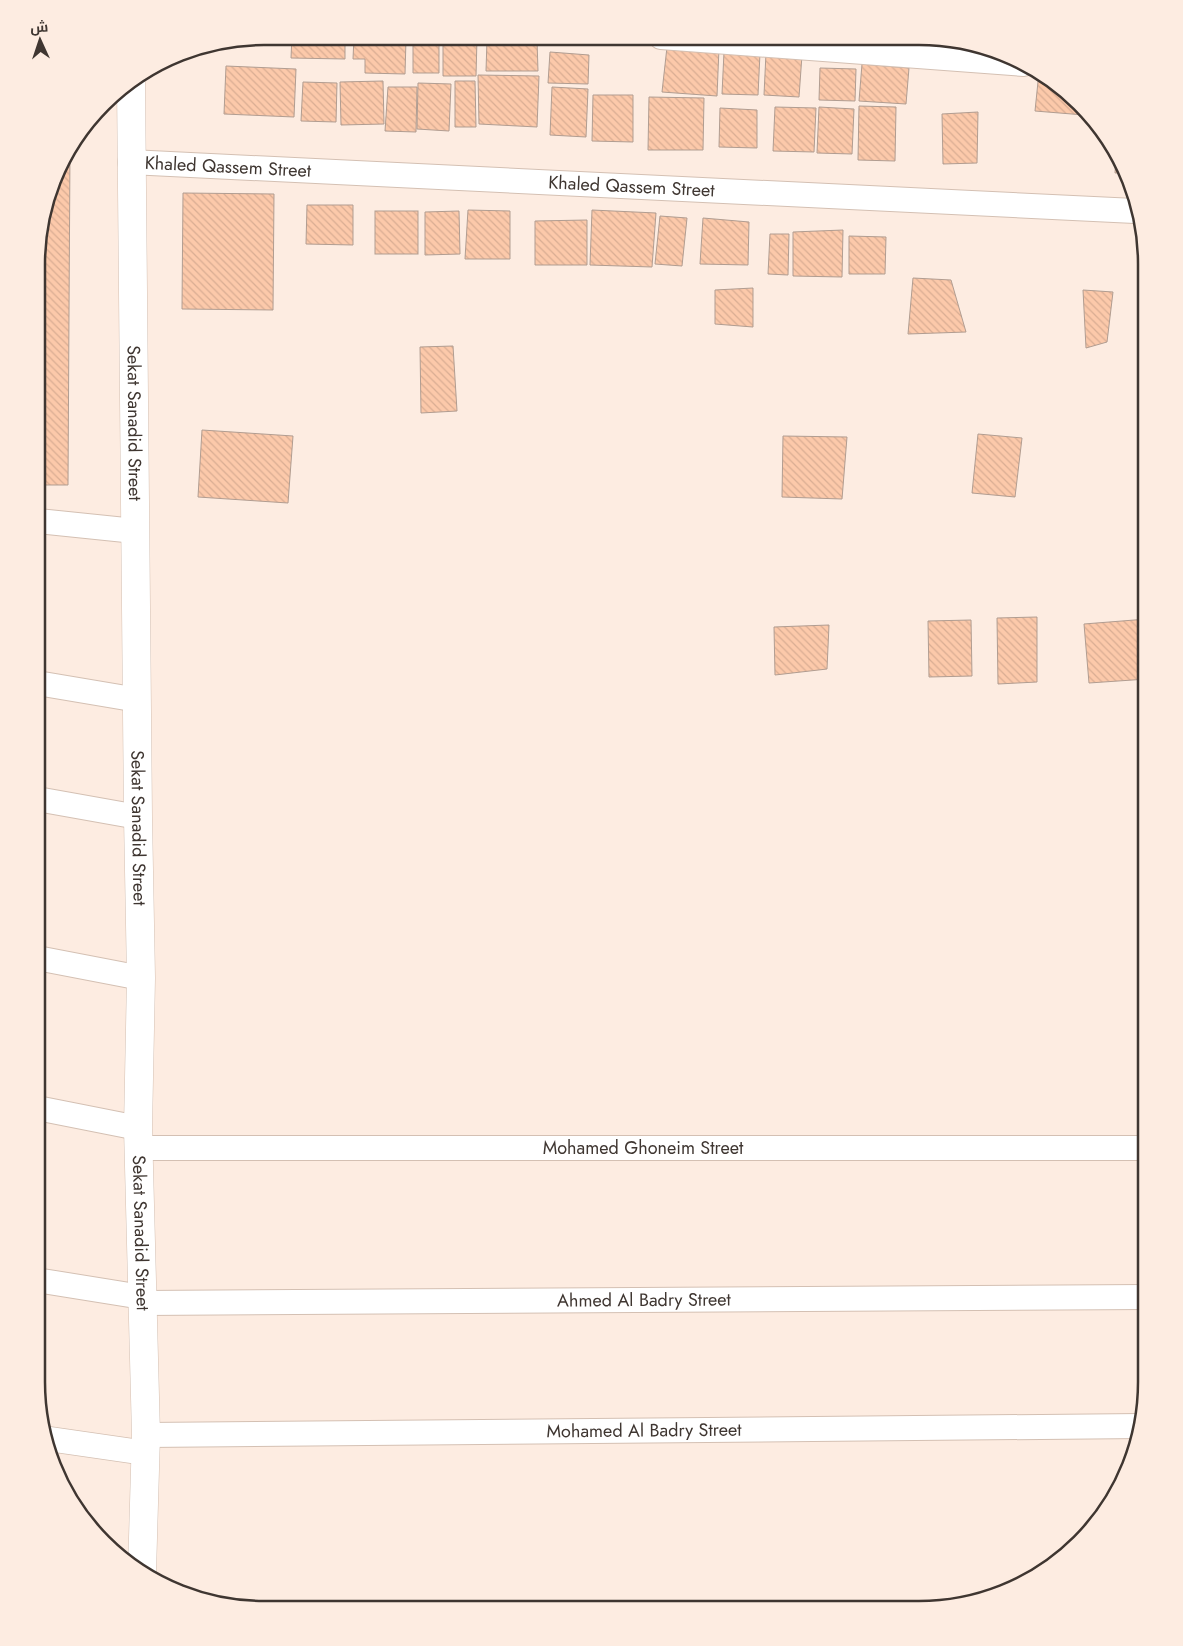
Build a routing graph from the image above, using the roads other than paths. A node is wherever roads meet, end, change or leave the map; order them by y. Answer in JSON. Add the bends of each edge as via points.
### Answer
{"nodes":[{"id":1,"x":769,"y":45,"type":"edge"},
{"id":2,"x":1004,"y":63,"type":"edge"},
{"id":3,"x":131,"y":90,"type":"edge"},
{"id":4,"x":130,"y":162,"type":"junction"},
{"id":5,"x":1132,"y":211,"type":"edge"},
{"id":6,"x":45,"y":522,"type":"edge"},
{"id":7,"x":135,"y":531,"type":"junction"},
{"id":8,"x":45,"y":684,"type":"edge"},
{"id":9,"x":138,"y":700,"type":"junction"},
{"id":10,"x":45,"y":800,"type":"edge"},
{"id":11,"x":138,"y":817,"type":"junction"},
{"id":12,"x":45,"y":960,"type":"edge"},
{"id":13,"x":141,"y":978,"type":"junction"},
{"id":14,"x":45,"y":1110,"type":"edge"},
{"id":15,"x":138,"y":1138,"type":"junction"},
{"id":16,"x":1138,"y":1148,"type":"edge"},
{"id":17,"x":45,"y":1282,"type":"edge"},
{"id":18,"x":1138,"y":1297,"type":"edge"},
{"id":19,"x":143,"y":1300,"type":"junction"},
{"id":20,"x":1134,"y":1426,"type":"edge"},
{"id":21,"x":52,"y":1440,"type":"edge"},
{"id":22,"x":146,"y":1444,"type":"junction"},
{"id":23,"x":142,"y":1564,"type":"edge"}],
"edges":[{"from":1,"to":2,"type":"street"},
{"from":3,"to":4,"type":"street","name":"Sekat Sanadid Street"},
{"from":4,"to":5,"type":"street","name":"Khaled Qassem Street"},
{"from":4,"to":7,"type":"street","name":"Sekat Sanadid Street"},
{"from":6,"to":7,"type":"street"},
{"from":7,"to":9,"type":"street","name":"Sekat Sanadid Street"},
{"from":8,"to":9,"type":"street"},
{"from":9,"to":11,"type":"street","name":"Sekat Sanadid Street"},
{"from":10,"to":11,"type":"street"},
{"from":11,"to":13,"type":"street","name":"Sekat Sanadid Street"},
{"from":12,"to":13,"type":"street"},
{"from":13,"to":15,"type":"street","name":"Sekat Sanadid Street"},
{"from":14,"to":15,"type":"street","name":"Mohamed Ghoneim Street"},
{"from":15,"to":16,"type":"street","name":"Mohamed Ghoneim Street"},
{"from":15,"to":19,"type":"street","name":"Sekat Sanadid Street"},
{"from":17,"to":19,"type":"street","name":"Ahmed Al Badry Street"},
{"from":18,"to":19,"type":"street","name":"Ahmed Al Badry Street"},
{"from":19,"to":22,"type":"street","name":"Sekat Sanadid Street"},
{"from":20,"to":22,"type":"street","name":"Mohamed Al Badry Street"},
{"from":21,"to":22,"type":"street","name":"Mohamed Al Badry Street"},
{"from":22,"to":23,"type":"street","name":"Sekat Sanadid Street"}]}
